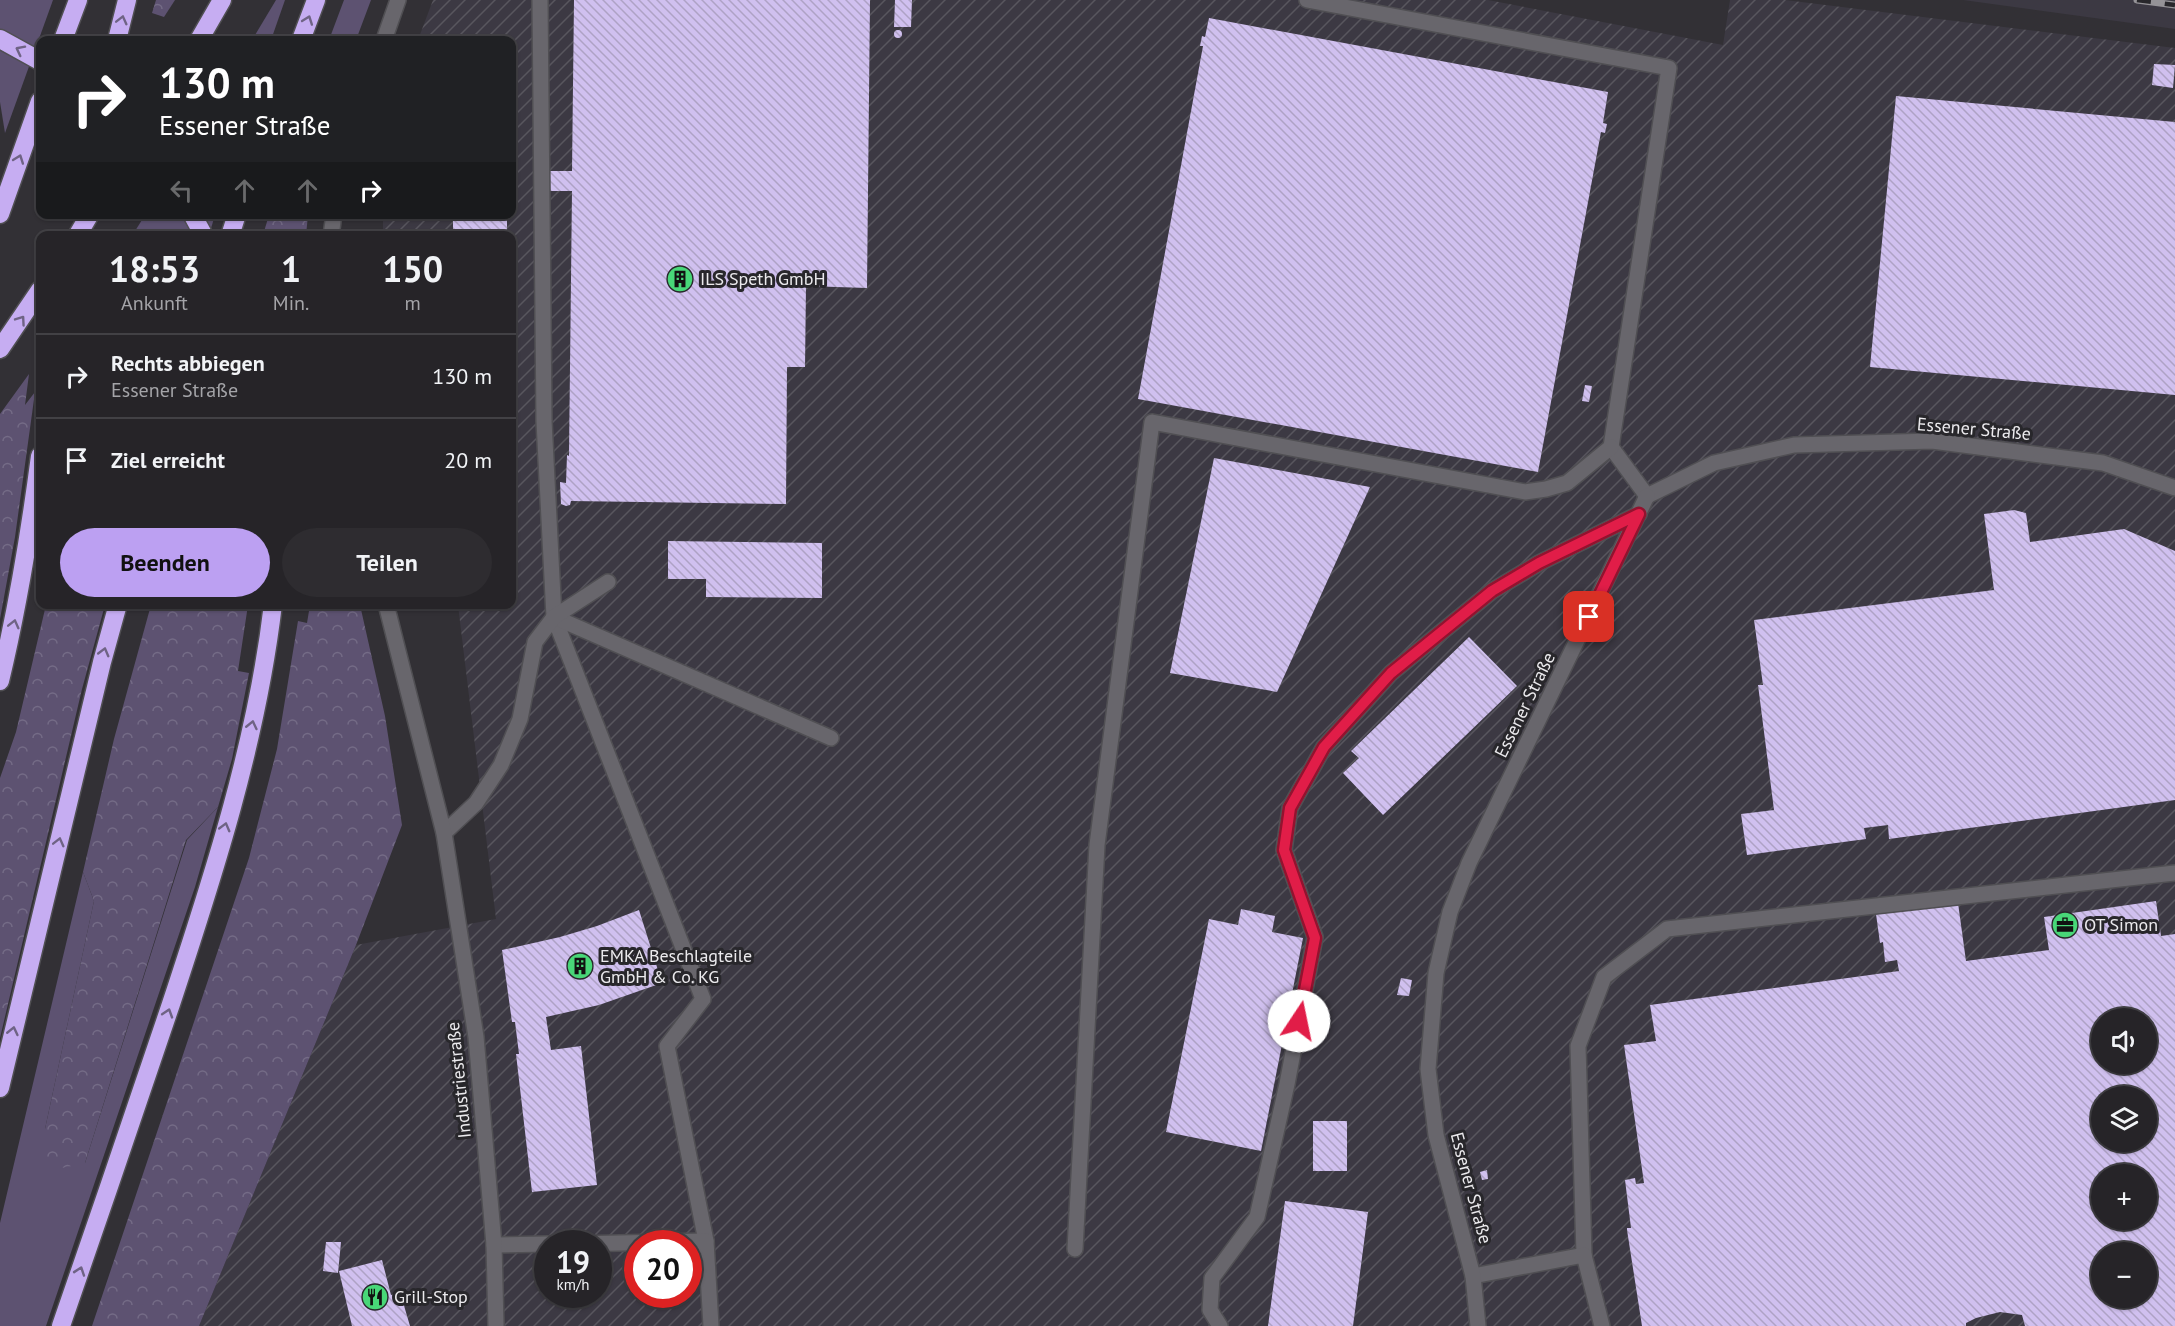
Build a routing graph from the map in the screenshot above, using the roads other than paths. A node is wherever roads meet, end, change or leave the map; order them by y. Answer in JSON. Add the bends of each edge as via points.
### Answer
{"nodes":[{"id":1,"x":78,"y":0,"type":"edge"},
{"id":2,"x":127,"y":0,"type":"edge"},
{"id":3,"x":222,"y":0,"type":"edge"},
{"id":4,"x":316,"y":0,"type":"edge"},
{"id":5,"x":398,"y":0,"type":"edge"},
{"id":6,"x":540,"y":0,"type":"edge"},
{"id":7,"x":1307,"y":0,"type":"edge"},
{"id":8,"x":64,"y":36,"type":"edge"},
{"id":9,"x":118,"y":36,"type":"edge"},
{"id":10,"x":201,"y":36,"type":"edge"},
{"id":11,"x":302,"y":36,"type":"edge"},
{"id":12,"x":385,"y":36,"type":"edge"},
{"id":13,"x":0,"y":39,"type":"edge"},
{"id":14,"x":36,"y":59,"type":"edge"},
{"id":15,"x":36,"y":112,"type":"edge"},
{"id":16,"x":0,"y":214,"type":"edge"},
{"id":17,"x":36,"y":296,"type":"edge"},
{"id":18,"x":0,"y":349,"type":"edge"},
{"id":19,"x":1611,"y":447,"type":"junction"},
{"id":20,"x":36,"y":482,"type":"edge"},
{"id":21,"x":2175,"y":488,"type":"edge"},
{"id":22,"x":1647,"y":496,"type":"junction"},
{"id":23,"x":1639,"y":514,"type":"junction"},
{"id":24,"x":608,"y":582,"type":"dead end"},
{"id":25,"x":117,"y":609,"type":"edge"},
{"id":26,"x":387,"y":609,"type":"edge"},
{"id":27,"x":272,"y":610,"type":"edge"},
{"id":28,"x":554,"y":617,"type":"junction"},
{"id":29,"x":0,"y":681,"type":"edge"},
{"id":30,"x":831,"y":738,"type":"dead end"},
{"id":31,"x":444,"y":833,"type":"junction"},
{"id":32,"x":2175,"y":873,"type":"edge"},
{"id":33,"x":0,"y":1088,"type":"edge"},
{"id":34,"x":706,"y":1241,"type":"junction"},
{"id":35,"x":612,"y":1243,"type":"edge"},
{"id":36,"x":534,"y":1244,"type":"edge"},
{"id":37,"x":494,"y":1245,"type":"junction"},
{"id":38,"x":1075,"y":1250,"type":"dead end"},
{"id":39,"x":1584,"y":1255,"type":"junction"},
{"id":40,"x":1473,"y":1276,"type":"junction"},
{"id":41,"x":61,"y":1326,"type":"edge"},
{"id":42,"x":496,"y":1326,"type":"edge"},
{"id":43,"x":711,"y":1326,"type":"edge"},
{"id":44,"x":1220,"y":1326,"type":"edge"},
{"id":45,"x":1478,"y":1326,"type":"edge"},
{"id":46,"x":1602,"y":1326,"type":"edge"}],
"edges":[{"from":1,"to":8,"type":"highway"},
{"from":9,"to":2,"type":"highway","one_way":true},
{"from":3,"to":10,"type":"highway"},
{"from":11,"to":4,"type":"highway","one_way":true},
{"from":5,"to":12,"type":"street"},
{"from":6,"to":28,"type":"street","via":[[544,421]]},
{"from":7,"to":19,"type":"street","via":[[1669,68]]},
{"from":14,"to":13,"type":"highway","one_way":true},
{"from":16,"to":15,"type":"highway","one_way":true},
{"from":18,"to":17,"type":"highway","one_way":true},
{"from":19,"to":22,"type":"street"},
{"from":19,"to":38,"type":"street","via":[[1567,483],[1525,492],[1152,422],[1097,845]]},
{"from":29,"to":20,"type":"highway","one_way":true,"via":[[16,615]]},
{"from":21,"to":22,"type":"street","name":"Essener Straße","via":[[2103,463],[1932,441],[1794,445],[1714,463]]},
{"from":22,"to":23,"type":"street","name":"Essener Straße"},
{"from":23,"to":40,"type":"street","name":"Essener Straße","via":[[1470,863],[1450,912],[1436,973],[1428,1069],[1436,1135]]},
{"from":23,"to":44,"type":"street","via":[[1492,591],[1391,673],[1324,747],[1290,808],[1284,850],[1315,938],[1257,1217],[1212,1278],[1210,1310]]},
{"from":24,"to":28,"type":"street"},
{"from":33,"to":25,"type":"highway","one_way":true},
{"from":26,"to":31,"type":"street","name":"Industriestraße"},
{"from":41,"to":27,"type":"highway","one_way":true,"via":[[205,904],[262,683]]},
{"from":28,"to":30,"type":"street"},
{"from":28,"to":31,"type":"street","via":[[536,642],[520,719],[501,765],[476,803]]},
{"from":28,"to":34,"type":"street","via":[[703,999],[667,1046]]},
{"from":31,"to":37,"type":"street","name":"Industriestraße","via":[[476,1036]]},
{"from":32,"to":39,"type":"street","via":[[1667,929],[1604,977],[1578,1046]]},
{"from":34,"to":35,"type":"street"},
{"from":34,"to":43,"type":"street"},
{"from":36,"to":37,"type":"street"},
{"from":37,"to":42,"type":"street","name":"Industriestraße"},
{"from":39,"to":40,"type":"street"},
{"from":39,"to":46,"type":"street"},
{"from":40,"to":45,"type":"street","name":"Essener Straße"}]}
